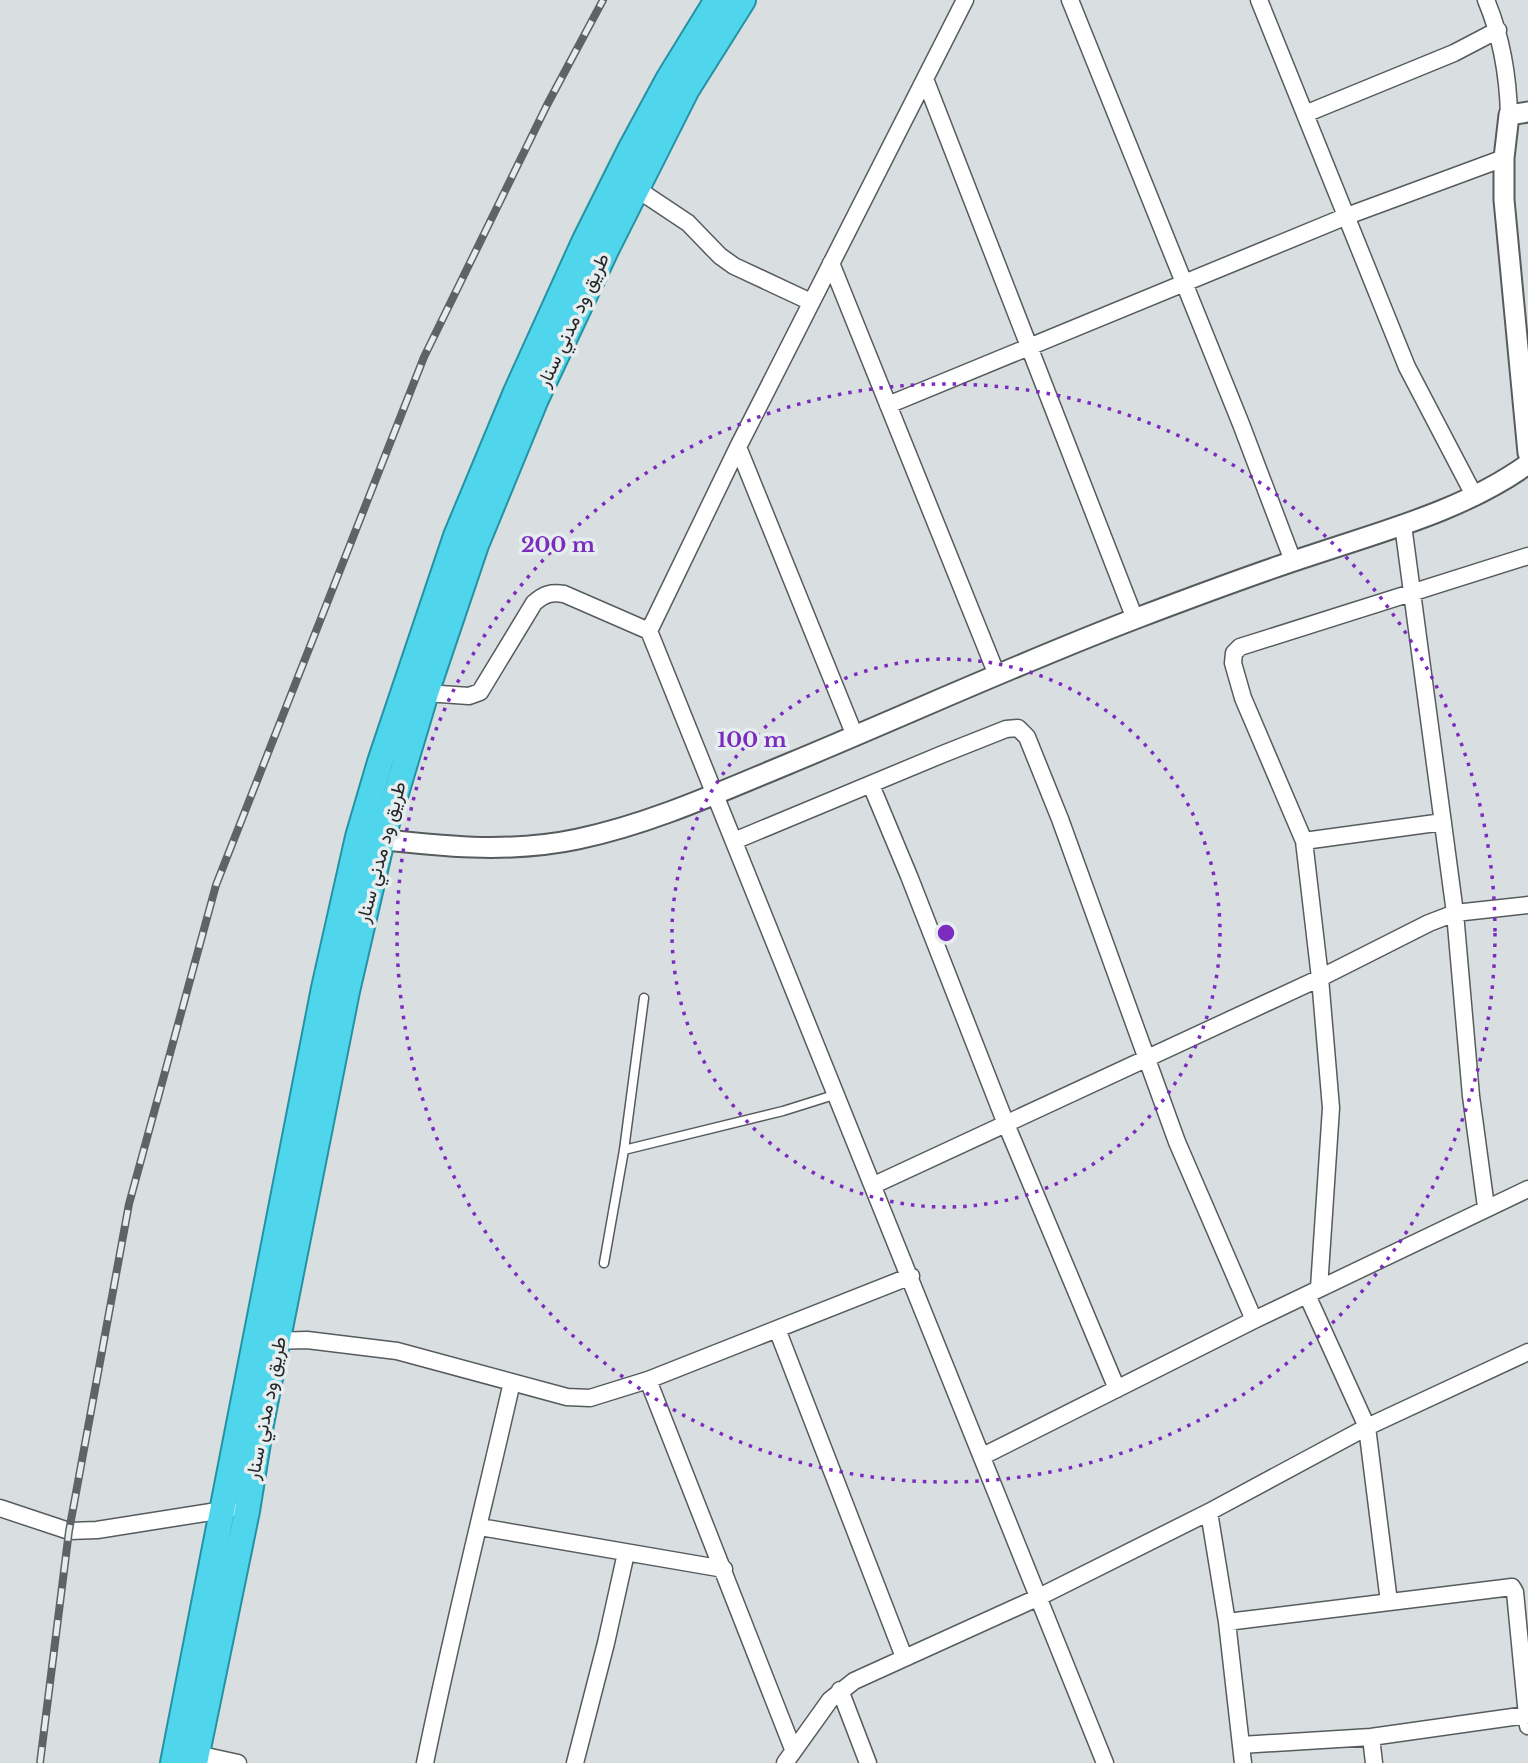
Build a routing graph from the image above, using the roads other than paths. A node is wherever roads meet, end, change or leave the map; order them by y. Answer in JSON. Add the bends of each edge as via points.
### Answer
{"nodes":[{"id":1,"x":717,"y":0,"type":"edge"},
{"id":2,"x":743,"y":0,"type":"edge"},
{"id":3,"x":965,"y":0,"type":"edge"},
{"id":4,"x":1070,"y":0,"type":"edge"},
{"id":5,"x":1259,"y":0,"type":"edge"},
{"id":6,"x":1486,"y":0,"type":"edge"},
{"id":7,"x":1499,"y":30,"type":"junction"},
{"id":8,"x":925,"y":79,"type":"junction"},
{"id":9,"x":1518,"y":113,"type":"edge"},
{"id":10,"x":1305,"y":114,"type":"junction"},
{"id":11,"x":1504,"y":158,"type":"junction"},
{"id":12,"x":637,"y":189,"type":"junction"},
{"id":13,"x":1347,"y":216,"type":"junction"},
{"id":14,"x":831,"y":264,"type":"junction"},
{"id":15,"x":1184,"y":283,"type":"junction"},
{"id":16,"x":811,"y":302,"type":"junction"},
{"id":17,"x":1029,"y":347,"type":"junction"},
{"id":18,"x":888,"y":405,"type":"junction"},
{"id":19,"x":738,"y":447,"type":"junction"},
{"id":20,"x":1528,"y":453,"type":"edge"},
{"id":21,"x":1528,"y":464,"type":"edge"},
{"id":22,"x":1475,"y":497,"type":"junction"},
{"id":23,"x":1403,"y":525,"type":"junction"},
{"id":24,"x":1528,"y":556,"type":"edge"},
{"id":25,"x":1293,"y":561,"type":"junction"},
{"id":26,"x":1414,"y":593,"type":"junction"},
{"id":27,"x":1135,"y":619,"type":"junction"},
{"id":28,"x":649,"y":631,"type":"junction"},
{"id":29,"x":996,"y":675,"type":"junction"},
{"id":30,"x":426,"y":693,"type":"junction"},
{"id":31,"x":855,"y":736,"type":"junction"},
{"id":32,"x":871,"y":785,"type":"junction"},
{"id":33,"x":716,"y":794,"type":"junction"},
{"id":34,"x":1443,"y":822,"type":"junction"},
{"id":35,"x":370,"y":839,"type":"junction"},
{"id":36,"x":734,"y":841,"type":"junction"},
{"id":37,"x":1304,"y":841,"type":"junction"},
{"id":38,"x":1528,"y":905,"type":"edge"},
{"id":39,"x":1455,"y":913,"type":"junction"},
{"id":40,"x":1320,"y":978,"type":"junction"},
{"id":41,"x":644,"y":998,"type":"dead end"},
{"id":42,"x":1145,"y":1057,"type":"junction"},
{"id":43,"x":834,"y":1095,"type":"junction"},
{"id":44,"x":1006,"y":1124,"type":"junction"},
{"id":45,"x":624,"y":1150,"type":"junction"},
{"id":46,"x":874,"y":1185,"type":"junction"},
{"id":47,"x":1528,"y":1189,"type":"edge"},
{"id":48,"x":1486,"y":1207,"type":"junction"},
{"id":49,"x":604,"y":1263,"type":"dead end"},
{"id":50,"x":911,"y":1276,"type":"junction"},
{"id":51,"x":1313,"y":1292,"type":"junction"},
{"id":52,"x":1254,"y":1320,"type":"junction"},
{"id":53,"x":777,"y":1329,"type":"junction"},
{"id":54,"x":267,"y":1341,"type":"junction"},
{"id":55,"x":1528,"y":1352,"type":"edge"},
{"id":56,"x":648,"y":1380,"type":"junction"},
{"id":57,"x":512,"y":1382,"type":"junction"},
{"id":58,"x":1117,"y":1389,"type":"junction"},
{"id":59,"x":1367,"y":1427,"type":"junction"},
{"id":60,"x":983,"y":1456,"type":"junction"},
{"id":61,"x":0,"y":1508,"type":"edge"},
{"id":62,"x":235,"y":1510,"type":"junction"},
{"id":63,"x":1209,"y":1512,"type":"junction"},
{"id":64,"x":480,"y":1527,"type":"junction"},
{"id":65,"x":626,"y":1553,"type":"junction"},
{"id":66,"x":724,"y":1569,"type":"junction"},
{"id":67,"x":1039,"y":1597,"type":"junction"},
{"id":68,"x":1389,"y":1602,"type":"junction"},
{"id":69,"x":1227,"y":1622,"type":"junction"},
{"id":70,"x":1524,"y":1644,"type":"edge"},
{"id":71,"x":904,"y":1657,"type":"junction"},
{"id":72,"x":840,"y":1690,"type":"junction"},
{"id":73,"x":1527,"y":1721,"type":"edge"},
{"id":74,"x":1371,"y":1737,"type":"junction"},
{"id":75,"x":1241,"y":1745,"type":"junction"},
{"id":76,"x":789,"y":1756,"type":"edge"},
{"id":77,"x":196,"y":1758,"type":"edge"},
{"id":78,"x":173,"y":1763,"type":"edge"},
{"id":79,"x":237,"y":1763,"type":"edge"},
{"id":80,"x":425,"y":1763,"type":"edge"},
{"id":81,"x":575,"y":1763,"type":"edge"},
{"id":82,"x":868,"y":1763,"type":"edge"},
{"id":83,"x":1105,"y":1763,"type":"edge"},
{"id":84,"x":1243,"y":1763,"type":"edge"},
{"id":85,"x":1374,"y":1763,"type":"edge"}],
"edges":[{"from":1,"to":35,"type":"highway","name":"طريق ود مدني سنار","via":[[625,161],[500,428],[456,536],[380,762]]},
{"from":2,"to":12,"type":"highway","name":"طريق ود مدني سنار","via":[[687,89]]},
{"from":3,"to":8,"type":"street"},
{"from":4,"to":15,"type":"street"},
{"from":5,"to":10,"type":"street"},
{"from":6,"to":7,"type":"street"},
{"from":7,"to":9,"type":"street","via":[[1508,88]]},
{"from":7,"to":10,"type":"street"},
{"from":8,"to":14,"type":"street"},
{"from":8,"to":17,"type":"street"},
{"from":9,"to":11,"type":"street"},
{"from":10,"to":13,"type":"street"},
{"from":11,"to":13,"type":"street"},
{"from":11,"to":20,"type":"street","via":[[1507,246]]},
{"from":12,"to":16,"type":"street","via":[[688,223],[734,266]]},
{"from":12,"to":30,"type":"highway","name":"طريق ود مدني سنار","via":[[576,311],[506,470]]},
{"from":13,"to":15,"type":"street"},
{"from":13,"to":22,"type":"street","via":[[1407,367]]},
{"from":14,"to":16,"type":"street"},
{"from":14,"to":18,"type":"street"},
{"from":15,"to":17,"type":"street"},
{"from":15,"to":25,"type":"street"},
{"from":16,"to":19,"type":"street"},
{"from":17,"to":18,"type":"street"},
{"from":17,"to":27,"type":"street"},
{"from":18,"to":29,"type":"street"},
{"from":19,"to":28,"type":"street"},
{"from":19,"to":31,"type":"street"},
{"from":21,"to":22,"type":"street"},
{"from":22,"to":23,"type":"street"},
{"from":23,"to":25,"type":"street"},
{"from":23,"to":26,"type":"street"},
{"from":24,"to":26,"type":"street"},
{"from":25,"to":27,"type":"street"},
{"from":26,"to":34,"type":"street"},
{"from":26,"to":37,"type":"street","via":[[1240,647],[1234,653],[1244,698]]},
{"from":27,"to":29,"type":"street"},
{"from":28,"to":30,"type":"street","via":[[564,594],[542,595],[480,692],[469,696]]},
{"from":28,"to":33,"type":"street"},
{"from":29,"to":31,"type":"street"},
{"from":30,"to":35,"type":"highway","name":"طريق ود مدني سنار"},
{"from":31,"to":33,"type":"street"},
{"from":32,"to":36,"type":"street"},
{"from":32,"to":42,"type":"street","via":[[1018,728],[1027,737],[1055,808]]},
{"from":32,"to":44,"type":"street"},
{"from":33,"to":35,"type":"street","via":[[589,836],[538,845],[478,849]]},
{"from":33,"to":36,"type":"street"},
{"from":34,"to":37,"type":"street"},
{"from":34,"to":39,"type":"street"},
{"from":35,"to":54,"type":"highway","name":"طريق ود مدني سنار","via":[[347,991]]},
{"from":36,"to":43,"type":"street"},
{"from":37,"to":40,"type":"street"},
{"from":38,"to":39,"type":"street"},
{"from":39,"to":40,"type":"street"},
{"from":39,"to":48,"type":"street"},
{"from":40,"to":42,"type":"street"},
{"from":40,"to":51,"type":"street","via":[[1331,1108]]},
{"from":41,"to":45,"type":"lane"},
{"from":42,"to":44,"type":"street"},
{"from":42,"to":52,"type":"street"},
{"from":43,"to":45,"type":"lane"},
{"from":43,"to":46,"type":"street"},
{"from":44,"to":46,"type":"street"},
{"from":44,"to":58,"type":"street"},
{"from":45,"to":49,"type":"lane"},
{"from":46,"to":50,"type":"street"},
{"from":47,"to":48,"type":"street"},
{"from":48,"to":51,"type":"street"},
{"from":50,"to":53,"type":"street"},
{"from":50,"to":60,"type":"street"},
{"from":51,"to":52,"type":"street"},
{"from":51,"to":59,"type":"street"},
{"from":52,"to":58,"type":"street"},
{"from":53,"to":56,"type":"street"},
{"from":53,"to":71,"type":"street"},
{"from":54,"to":57,"type":"street","via":[[319,1341],[397,1351]]},
{"from":54,"to":62,"type":"highway","name":"طريق ود مدني سنار","via":[[261,1424]]},
{"from":55,"to":59,"type":"street"},
{"from":56,"to":57,"type":"street","via":[[590,1398],[567,1397]]},
{"from":56,"to":66,"type":"street"},
{"from":57,"to":64,"type":"street"},
{"from":58,"to":60,"type":"street"},
{"from":59,"to":63,"type":"street"},
{"from":59,"to":68,"type":"street"},
{"from":60,"to":67,"type":"street"},
{"from":61,"to":62,"type":"street","via":[[69,1531]]},
{"from":62,"to":77,"type":"highway","name":"طريق ود مدني سنار"},
{"from":62,"to":78,"type":"highway","name":"طريق ود مدني سنار"},
{"from":63,"to":67,"type":"street"},
{"from":63,"to":69,"type":"street"},
{"from":64,"to":65,"type":"street"},
{"from":64,"to":80,"type":"street"},
{"from":65,"to":66,"type":"street"},
{"from":65,"to":81,"type":"street"},
{"from":66,"to":76,"type":"street"},
{"from":67,"to":71,"type":"street"},
{"from":67,"to":83,"type":"street"},
{"from":68,"to":69,"type":"street"},
{"from":68,"to":70,"type":"street","via":[[1513,1587]]},
{"from":69,"to":75,"type":"street"},
{"from":70,"to":73,"type":"street"},
{"from":71,"to":72,"type":"street"},
{"from":72,"to":76,"type":"street"},
{"from":72,"to":82,"type":"street"},
{"from":73,"to":74,"type":"street"},
{"from":74,"to":75,"type":"street"},
{"from":74,"to":85,"type":"street"},
{"from":75,"to":84,"type":"street"},
{"from":77,"to":79,"type":"street"}]}
